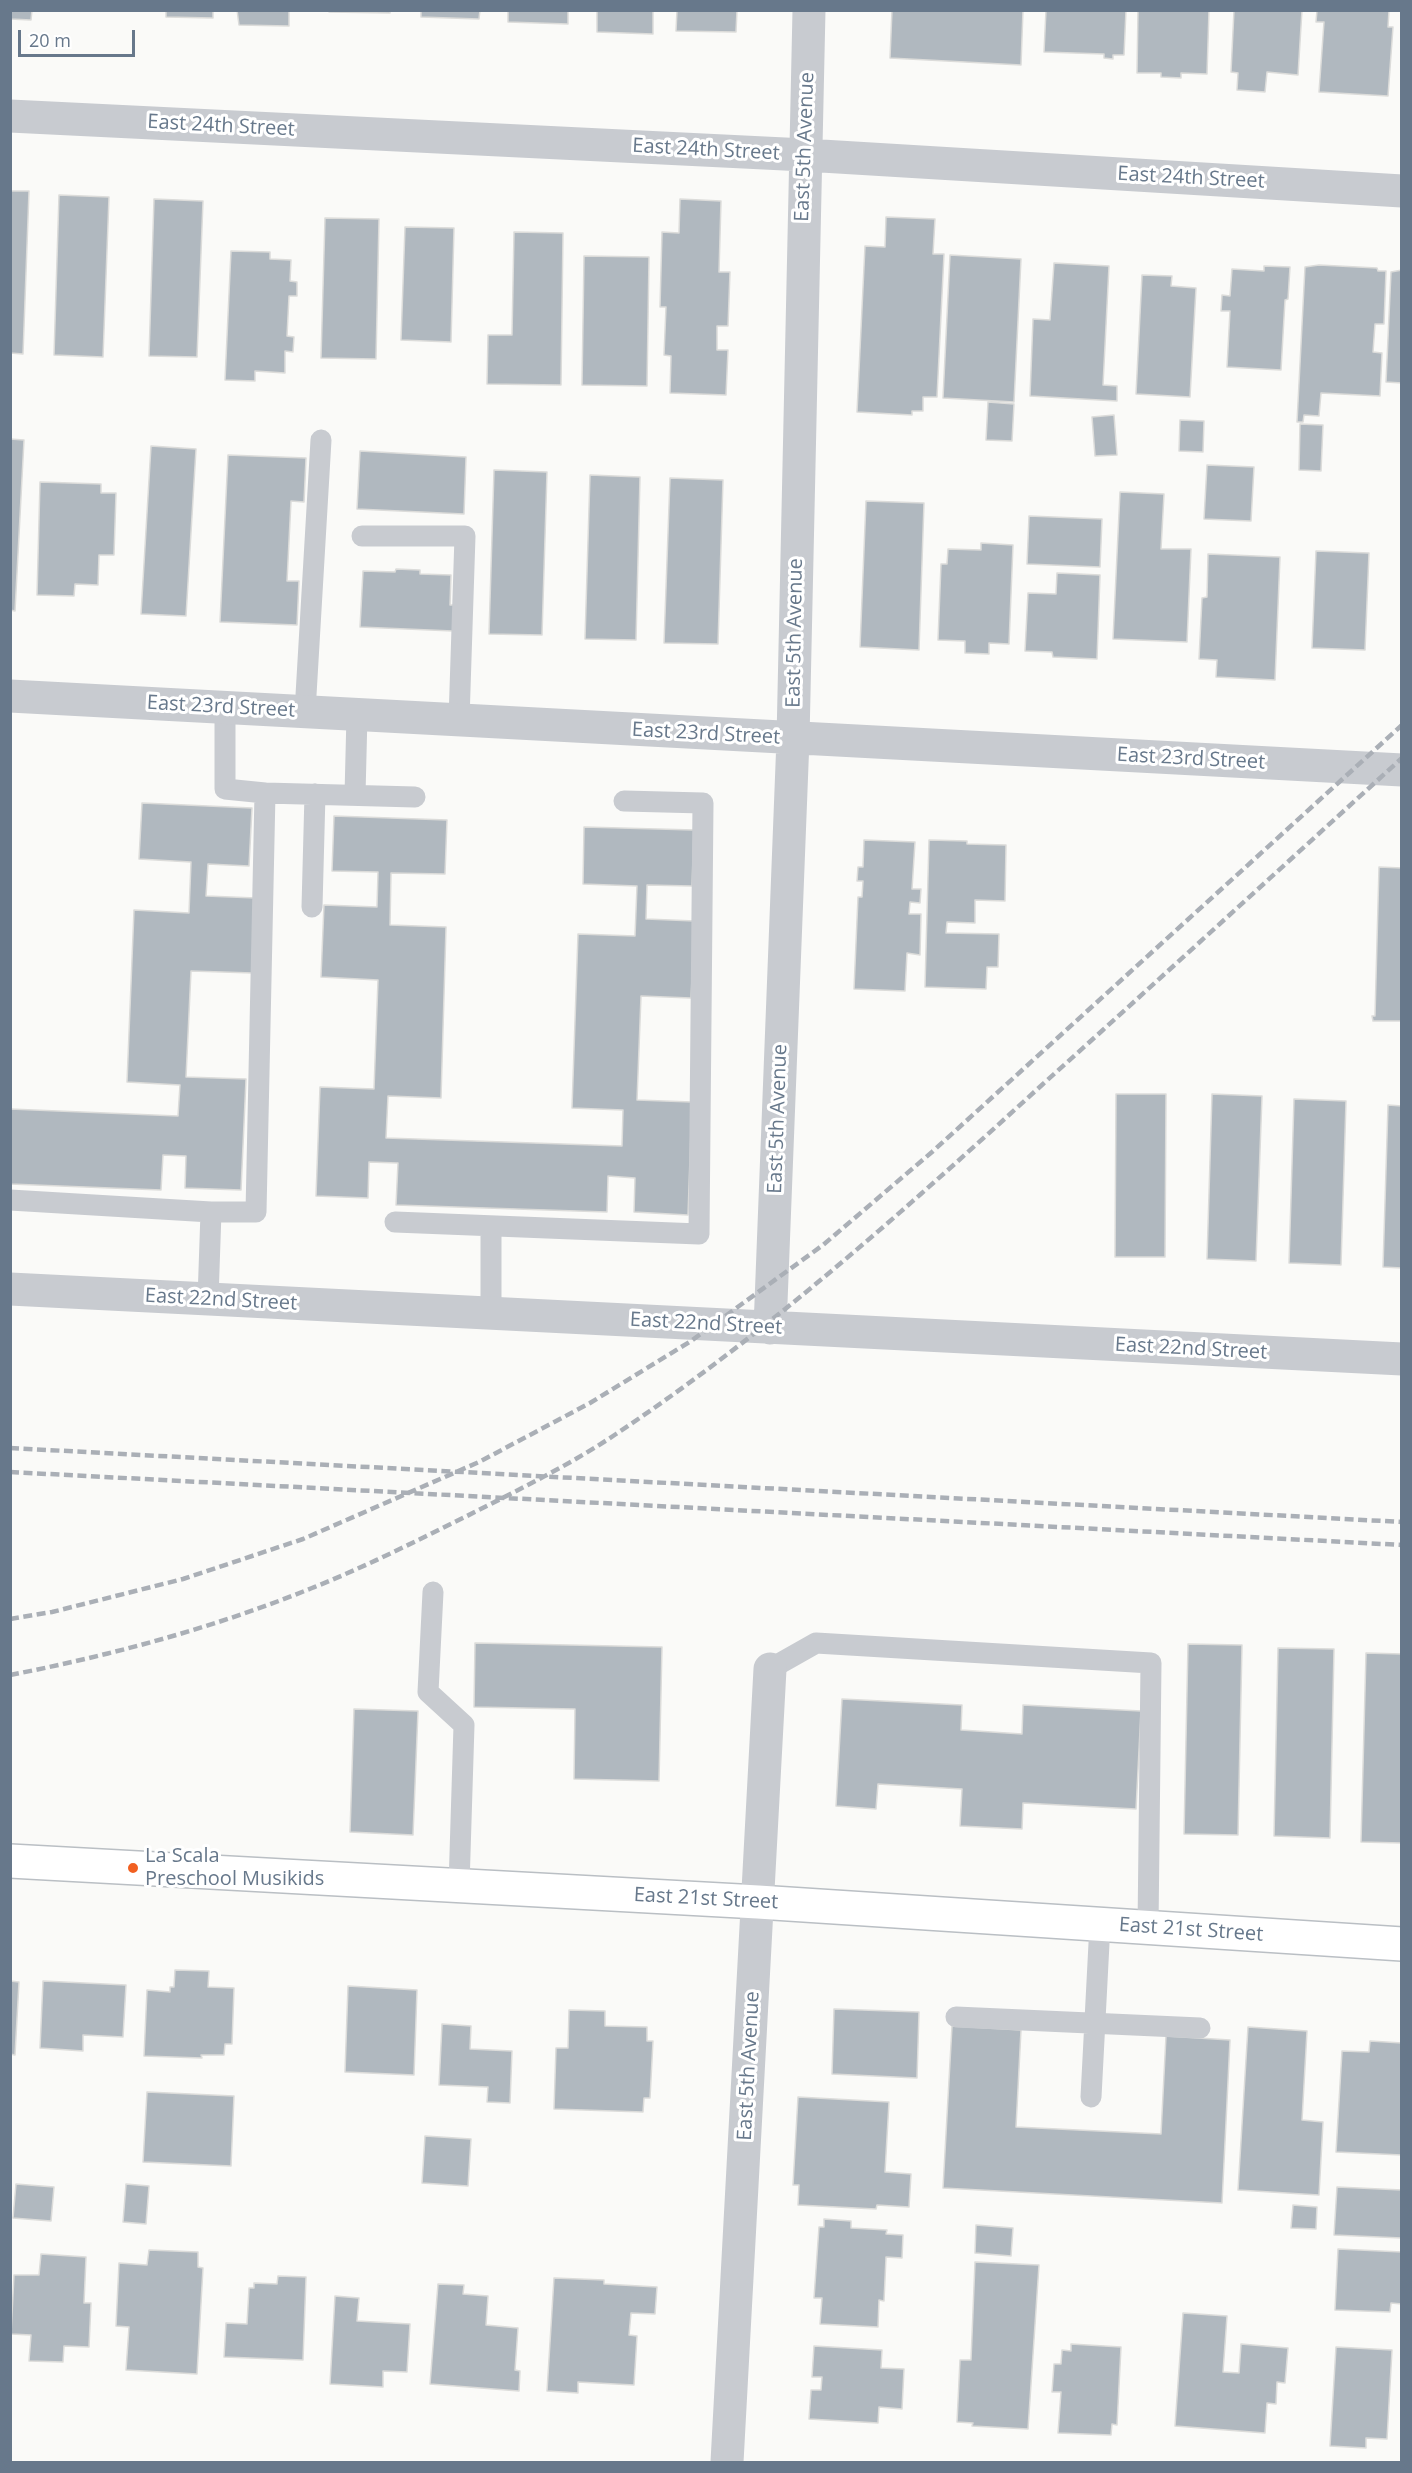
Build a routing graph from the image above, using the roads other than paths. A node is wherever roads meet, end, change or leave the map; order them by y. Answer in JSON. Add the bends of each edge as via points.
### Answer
{"nodes":[{"id":1,"x":809,"y":10,"type":"edge"},
{"id":2,"x":10,"y":116,"type":"edge"},
{"id":3,"x":805,"y":155,"type":"junction"},
{"id":4,"x":1401,"y":191,"type":"edge"},
{"id":5,"x":321,"y":440,"type":"dead end"},
{"id":6,"x":362,"y":536,"type":"dead end"},
{"id":7,"x":10,"y":696,"type":"edge"},
{"id":8,"x":225,"y":707,"type":"junction"},
{"id":9,"x":305,"y":712,"type":"junction"},
{"id":10,"x":357,"y":715,"type":"junction"},
{"id":11,"x":459,"y":720,"type":"junction"},
{"id":12,"x":793,"y":739,"type":"junction"},
{"id":13,"x":1401,"y":770,"type":"edge"},
{"id":14,"x":266,"y":793,"type":"junction"},
{"id":15,"x":315,"y":794,"type":"junction"},
{"id":16,"x":354,"y":795,"type":"junction"},
{"id":17,"x":415,"y":798,"type":"dead end"},
{"id":18,"x":624,"y":801,"type":"dead end"},
{"id":19,"x":312,"y":907,"type":"dead end"},
{"id":20,"x":10,"y":1200,"type":"edge"},
{"id":21,"x":211,"y":1212,"type":"junction"},
{"id":22,"x":395,"y":1222,"type":"dead end"},
{"id":23,"x":491,"y":1227,"type":"junction"},
{"id":24,"x":10,"y":1289,"type":"edge"},
{"id":25,"x":208,"y":1299,"type":"junction"},
{"id":26,"x":491,"y":1314,"type":"junction"},
{"id":27,"x":770,"y":1328,"type":"junction"},
{"id":28,"x":1401,"y":1359,"type":"edge"},
{"id":29,"x":433,"y":1592,"type":"dead end"},
{"id":30,"x":770,"y":1669,"type":"joint"},
{"id":31,"x":10,"y":1861,"type":"edge"},
{"id":32,"x":459,"y":1886,"type":"junction"},
{"id":33,"x":758,"y":1902,"type":"junction"},
{"id":34,"x":1100,"y":1924,"type":"junction"},
{"id":35,"x":1148,"y":1928,"type":"junction"},
{"id":36,"x":1401,"y":1944,"type":"edge"},
{"id":37,"x":957,"y":2017,"type":"dead end"},
{"id":38,"x":1094,"y":2024,"type":"junction"},
{"id":39,"x":1200,"y":2028,"type":"dead end"},
{"id":40,"x":1091,"y":2097,"type":"dead end"},
{"id":41,"x":727,"y":2463,"type":"edge"}],
"edges":[{"from":1,"to":3,"type":"street","name":"East 5th Avenue"},
{"from":2,"to":3,"type":"street","name":"East 24th Street"},
{"from":3,"to":4,"type":"street","name":"East 24th Street"},
{"from":3,"to":12,"type":"street","name":"East 5th Avenue"},
{"from":5,"to":9,"type":"lane"},
{"from":6,"to":11,"type":"lane","via":[[465,536]]},
{"from":7,"to":8,"type":"street","name":"East 23rd Street"},
{"from":8,"to":9,"type":"street","name":"East 23rd Street"},
{"from":8,"to":14,"type":"lane","via":[[225,789]]},
{"from":9,"to":10,"type":"street","name":"East 23rd Street"},
{"from":10,"to":11,"type":"street","name":"East 23rd Street"},
{"from":10,"to":16,"type":"lane"},
{"from":11,"to":12,"type":"street","name":"East 23rd Street"},
{"from":12,"to":13,"type":"street","name":"East 23rd Street"},
{"from":12,"to":27,"type":"street","name":"East 5th Avenue"},
{"from":14,"to":15,"type":"lane"},
{"from":14,"to":21,"type":"lane","via":[[256,1212]]},
{"from":15,"to":16,"type":"lane"},
{"from":15,"to":19,"type":"lane"},
{"from":16,"to":17,"type":"lane"},
{"from":18,"to":23,"type":"lane","via":[[703,803],[699,1234]]},
{"from":20,"to":21,"type":"lane"},
{"from":21,"to":25,"type":"lane"},
{"from":22,"to":23,"type":"lane"},
{"from":23,"to":26,"type":"lane"},
{"from":24,"to":25,"type":"street","name":"East 22nd Street"},
{"from":25,"to":26,"type":"street","name":"East 22nd Street"},
{"from":26,"to":27,"type":"street","name":"East 22nd Street"},
{"from":27,"to":28,"type":"street","name":"East 22nd Street"},
{"from":29,"to":32,"type":"lane","via":[[428,1692],[464,1725]]},
{"from":30,"to":33,"type":"street","name":"East 5th Avenue"},
{"from":30,"to":35,"type":"lane","via":[[816,1643],[1151,1663]]},
{"from":31,"to":32,"type":"main road","name":"East 21st Street"},
{"from":32,"to":33,"type":"main road","name":"East 21st Street"},
{"from":33,"to":34,"type":"main road","name":"East 21st Street"},
{"from":33,"to":41,"type":"street","name":"East 5th Avenue"},
{"from":34,"to":35,"type":"main road","name":"East 21st Street"},
{"from":34,"to":38,"type":"lane"},
{"from":35,"to":36,"type":"main road","name":"East 21st Street"},
{"from":37,"to":38,"type":"lane"},
{"from":38,"to":39,"type":"lane"},
{"from":38,"to":40,"type":"lane"}]}
